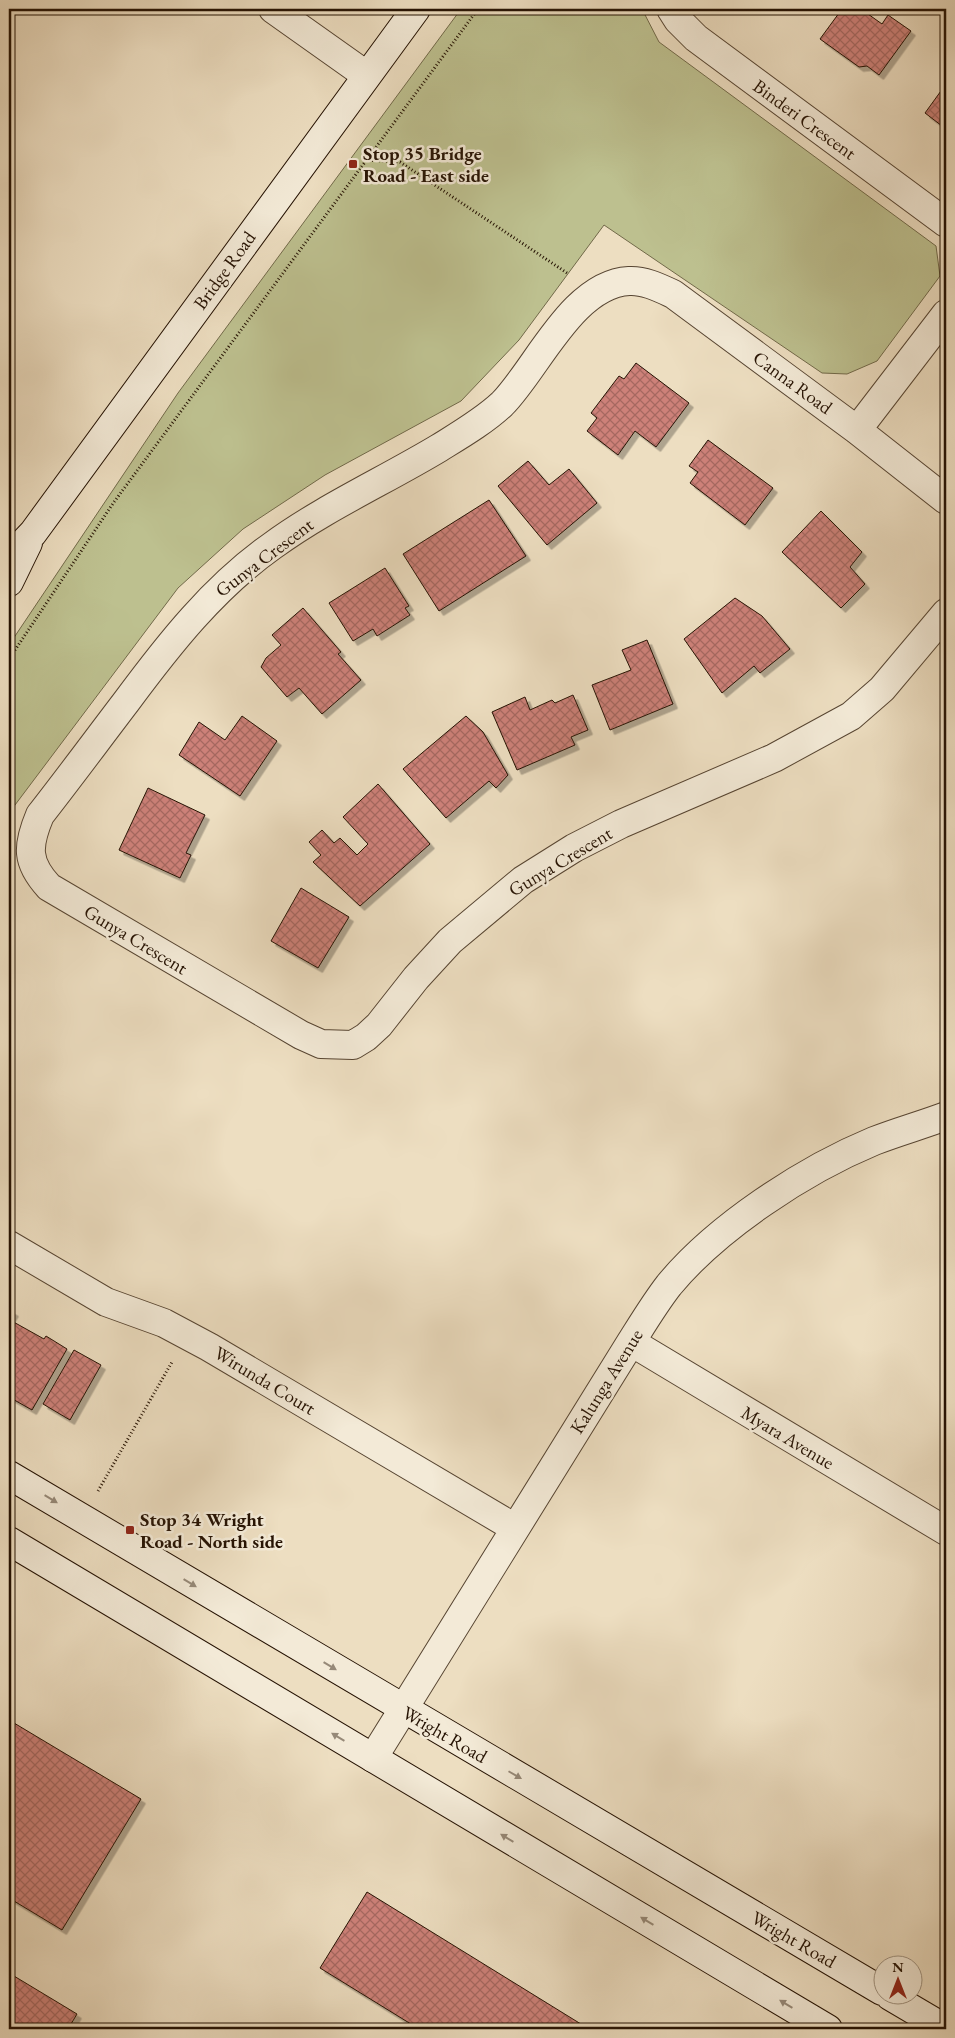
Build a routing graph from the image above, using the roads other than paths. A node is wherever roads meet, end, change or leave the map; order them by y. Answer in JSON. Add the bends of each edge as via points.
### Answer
{"nodes":[{"id":1,"x":272,"y":9,"type":"edge"},
{"id":2,"x":416,"y":9,"type":"edge"},
{"id":3,"x":671,"y":9,"type":"edge"},
{"id":4,"x":366,"y":75,"type":"junction"},
{"id":5,"x":946,"y":223,"type":"edge"},
{"id":6,"x":630,"y":280,"type":"joint"},
{"id":7,"x":946,"y":314,"type":"edge"},
{"id":8,"x":857,"y":430,"type":"junction"},
{"id":9,"x":946,"y":500,"type":"edge"},
{"id":10,"x":33,"y":533,"type":"junction"},
{"id":11,"x":9,"y":558,"type":"edge"},
{"id":12,"x":9,"y":582,"type":"edge"},
{"id":13,"x":946,"y":613,"type":"edge"},
{"id":14,"x":946,"y":1116,"type":"edge"},
{"id":15,"x":9,"y":1245,"type":"edge"},
{"id":16,"x":630,"y":1342,"type":"junction"},
{"id":17,"x":9,"y":1475,"type":"edge"},
{"id":18,"x":515,"y":1528,"type":"junction"},
{"id":19,"x":946,"y":1531,"type":"edge"},
{"id":20,"x":9,"y":1541,"type":"edge"},
{"id":21,"x":403,"y":1709,"type":"junction"},
{"id":22,"x":373,"y":1758,"type":"junction"},
{"id":23,"x":872,"y":1985,"type":"edge"},
{"id":24,"x":908,"y":2006,"type":"edge"},
{"id":25,"x":946,"y":2028,"type":"edge"},
{"id":26,"x":828,"y":2029,"type":"edge"}],
"edges":[{"from":1,"to":4,"type":"street"},
{"from":2,"to":4,"type":"street","name":"Bridge Road"},
{"from":3,"to":5,"type":"street","name":"Binderi Crescent","via":[[696,38]]},
{"from":4,"to":10,"type":"street","name":"Bridge Road"},
{"from":6,"to":8,"type":"street","name":"Canna Road","via":[[652,284],[673,294]]},
{"from":6,"to":13,"type":"street","name":"Gunya Crescent","via":[[615,283],[597,293],[561,326],[502,404],[452,439],[270,546],[205,603],[146,674],[40,815],[31,837],[31,857],[36,873],[49,887],[301,1034],[321,1044],[352,1045],[379,1025],[450,942],[523,880],[574,848],[774,758],[851,716],[882,689]]},
{"from":7,"to":8,"type":"street"},
{"from":8,"to":9,"type":"street","name":"Canna Road"},
{"from":10,"to":11,"type":"street","name":"Bridge Road"},
{"from":10,"to":12,"type":"street","name":"Bridge Road"},
{"from":14,"to":16,"type":"street","name":"Kalunga Avenue","via":[[874,1142],[776,1193],[736,1222],[670,1284]]},
{"from":15,"to":18,"type":"street","name":"Wirunda Court","via":[[106,1302],[164,1323],[188,1336]]},
{"from":16,"to":18,"type":"street","name":"Kalunga Avenue"},
{"from":16,"to":19,"type":"street","name":"Myara Avenue"},
{"from":17,"to":21,"type":"street","name":"Wright Road","one_way":true},
{"from":18,"to":21,"type":"street","name":"Kalunga Avenue"},
{"from":22,"to":20,"type":"street","one_way":true},
{"from":21,"to":22,"type":"street","name":"Kalunga Avenue"},
{"from":21,"to":23,"type":"street","name":"Wright Road","one_way":true},
{"from":26,"to":22,"type":"street","one_way":true},
{"from":24,"to":25,"type":"street"}]}
